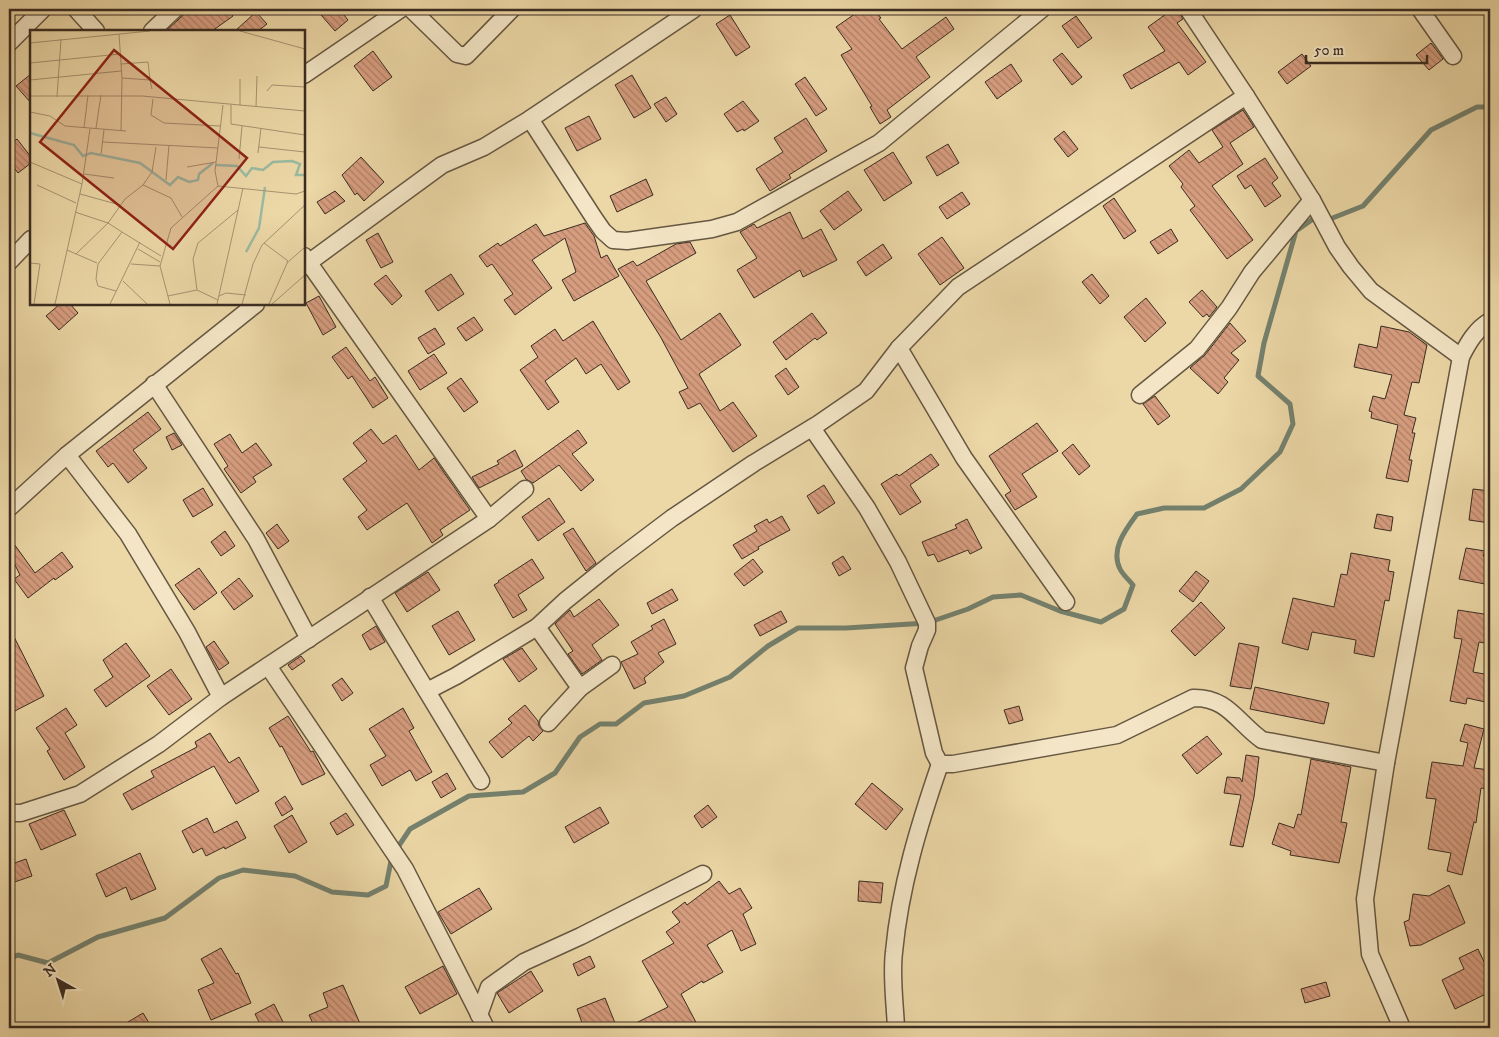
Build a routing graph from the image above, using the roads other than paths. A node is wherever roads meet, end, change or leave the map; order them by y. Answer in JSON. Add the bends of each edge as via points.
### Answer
{"nodes":[{"id":1,"x":43,"y":9,"type":"edge"},
{"id":2,"x":76,"y":9,"type":"edge"},
{"id":3,"x":175,"y":9,"type":"edge"},
{"id":4,"x":401,"y":9,"type":"edge"},
{"id":5,"x":411,"y":9,"type":"edge"},
{"id":6,"x":512,"y":9,"type":"edge"},
{"id":7,"x":694,"y":9,"type":"edge"},
{"id":8,"x":1042,"y":9,"type":"edge"},
{"id":9,"x":1188,"y":9,"type":"edge"},
{"id":10,"x":1420,"y":9,"type":"edge"},
{"id":11,"x":95,"y":30,"type":"edge"},
{"id":12,"x":153,"y":30,"type":"edge"},
{"id":13,"x":9,"y":43,"type":"edge"},
{"id":14,"x":1453,"y":56,"type":"dead end"},
{"id":15,"x":305,"y":74,"type":"edge"},
{"id":16,"x":1246,"y":96,"type":"junction"},
{"id":17,"x":530,"y":120,"type":"junction"},
{"id":18,"x":1314,"y":205,"type":"junction"},
{"id":19,"x":30,"y":240,"type":"edge"},
{"id":20,"x":9,"y":262,"type":"edge"},
{"id":21,"x":305,"y":262,"type":"edge"},
{"id":22,"x":255,"y":305,"type":"edge"},
{"id":23,"x":1490,"y":321,"type":"edge"},
{"id":24,"x":899,"y":348,"type":"junction"},
{"id":25,"x":1460,"y":357,"type":"junction"},
{"id":26,"x":154,"y":384,"type":"junction"},
{"id":27,"x":1140,"y":395,"type":"dead end"},
{"id":28,"x":812,"y":428,"type":"junction"},
{"id":29,"x":68,"y":455,"type":"junction"},
{"id":30,"x":525,"y":490,"type":"dead end"},
{"id":31,"x":9,"y":508,"type":"edge"},
{"id":32,"x":489,"y":519,"type":"junction"},
{"id":33,"x":370,"y":598,"type":"junction"},
{"id":34,"x":1066,"y":602,"type":"dead end"},
{"id":35,"x":537,"y":627,"type":"junction"},
{"id":36,"x":308,"y":639,"type":"junction"},
{"id":37,"x":612,"y":665,"type":"dead end"},
{"id":38,"x":268,"y":666,"type":"junction"},
{"id":39,"x":580,"y":688,"type":"junction"},
{"id":40,"x":427,"y":691,"type":"junction"},
{"id":41,"x":221,"y":697,"type":"junction"},
{"id":42,"x":548,"y":723,"type":"dead end"},
{"id":43,"x":1386,"y":763,"type":"junction"},
{"id":44,"x":940,"y":764,"type":"junction"},
{"id":45,"x":481,"y":781,"type":"dead end"},
{"id":46,"x":9,"y":813,"type":"edge"},
{"id":47,"x":703,"y":874,"type":"dead end"},
{"id":48,"x":483,"y":1021,"type":"edge"},
{"id":49,"x":896,"y":1028,"type":"edge"},
{"id":50,"x":1402,"y":1028,"type":"edge"}],
"edges":[{"from":1,"to":13,"type":"street"},
{"from":2,"to":11,"type":"street"},
{"from":3,"to":12,"type":"street"},
{"from":4,"to":15,"type":"street"},
{"from":5,"to":6,"type":"street","via":[[457,54],[466,56]]},
{"from":7,"to":17,"type":"street"},
{"from":8,"to":17,"type":"street","via":[[879,143],[737,222],[712,229],[627,241],[613,240],[594,218]]},
{"from":9,"to":16,"type":"street"},
{"from":10,"to":14,"type":"street"},
{"from":16,"to":18,"type":"street"},
{"from":16,"to":24,"type":"street","via":[[958,287]]},
{"from":17,"to":21,"type":"street","via":[[484,147],[442,165]]},
{"from":18,"to":25,"type":"street","via":[[1337,247],[1371,291]]},
{"from":18,"to":27,"type":"street","via":[[1252,272],[1197,349]]},
{"from":19,"to":20,"type":"street"},
{"from":21,"to":32,"type":"street"},
{"from":22,"to":26,"type":"street"},
{"from":23,"to":25,"type":"street","via":[[1470,338]]},
{"from":24,"to":28,"type":"street","via":[[866,391]]},
{"from":24,"to":34,"type":"street","via":[[964,458]]},
{"from":25,"to":43,"type":"street"},
{"from":26,"to":29,"type":"street"},
{"from":26,"to":36,"type":"street","via":[[256,539]]},
{"from":28,"to":35,"type":"street","via":[[672,518]]},
{"from":28,"to":44,"type":"street","via":[[867,508],[898,562],[927,623],[914,668],[934,753]]},
{"from":29,"to":31,"type":"street"},
{"from":29,"to":41,"type":"street","via":[[128,534],[187,632]]},
{"from":30,"to":32,"type":"street"},
{"from":32,"to":33,"type":"street"},
{"from":33,"to":36,"type":"street"},
{"from":33,"to":40,"type":"street"},
{"from":35,"to":39,"type":"street"},
{"from":35,"to":40,"type":"street"},
{"from":36,"to":38,"type":"street"},
{"from":37,"to":39,"type":"street"},
{"from":38,"to":41,"type":"street"},
{"from":38,"to":48,"type":"street","via":[[405,869]]},
{"from":39,"to":42,"type":"street"},
{"from":40,"to":45,"type":"street"},
{"from":41,"to":46,"type":"street","via":[[159,744],[80,794],[22,813]]},
{"from":43,"to":44,"type":"street","via":[[1262,740],[1218,703],[1206,698],[1193,698],[1117,735]]},
{"from":43,"to":50,"type":"street","via":[[1365,899],[1370,954]]},
{"from":44,"to":49,"type":"street","via":[[919,826],[903,892],[893,954]]},
{"from":47,"to":48,"type":"street","via":[[524,962],[490,987]]}]}
